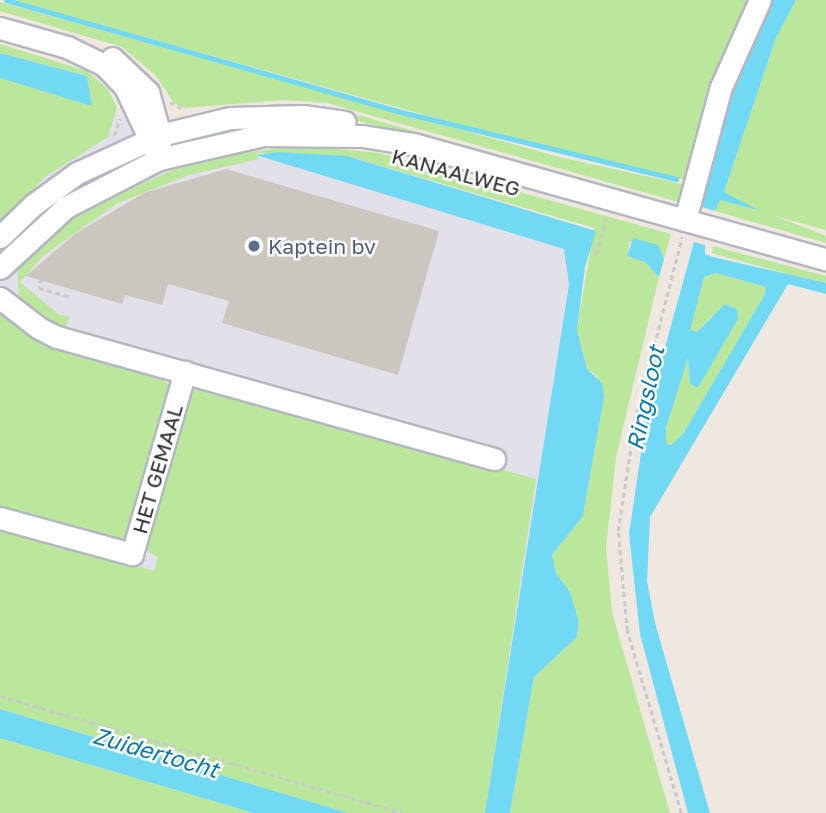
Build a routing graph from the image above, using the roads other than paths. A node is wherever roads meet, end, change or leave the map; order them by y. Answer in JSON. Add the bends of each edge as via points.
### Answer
{"nodes":[{"id":1,"x":760,"y":0,"type":"edge"},
{"id":2,"x":0,"y":28,"type":"edge"},
{"id":3,"x":153,"y":137,"type":"junction"},
{"id":4,"x":413,"y":144,"type":"junction"},
{"id":5,"x":159,"y":159,"type":"junction"},
{"id":6,"x":683,"y":229,"type":"junction"},
{"id":7,"x":0,"y":237,"type":"edge"},
{"id":8,"x":826,"y":259,"type":"edge"},
{"id":9,"x":0,"y":268,"type":"edge"},
{"id":10,"x":0,"y":298,"type":"edge"},
{"id":11,"x":185,"y":372,"type":"junction"},
{"id":12,"x":494,"y":459,"type":"dead end"},
{"id":13,"x":0,"y":518,"type":"edge"}],
"edges":[{"from":1,"to":6,"type":"street","via":[[721,86]]},
{"from":2,"to":3,"type":"street","via":[[67,47],[104,65],[119,80]]},
{"from":3,"to":4,"type":"street","name":"KANAALWEG","via":[[230,118],[303,116],[374,128]]},
{"from":3,"to":5,"type":"street"},
{"from":3,"to":7,"type":"street","name":"KANAALWEG","via":[[76,173]]},
{"from":4,"to":5,"type":"street","name":"KANAALWEG","via":[[288,133],[244,138]]},
{"from":4,"to":6,"type":"street","name":"KANAALWEG","via":[[611,200]]},
{"from":5,"to":9,"type":"street","name":"KANAALWEG","via":[[66,207]]},
{"from":6,"to":8,"type":"street","name":"KANAALWEG","via":[[717,229]]},
{"from":10,"to":11,"type":"street","via":[[48,333]]},
{"from":11,"to":12,"type":"street"},
{"from":11,"to":13,"type":"street","name":"HET GEMAAL","via":[[132,554]]}]}
